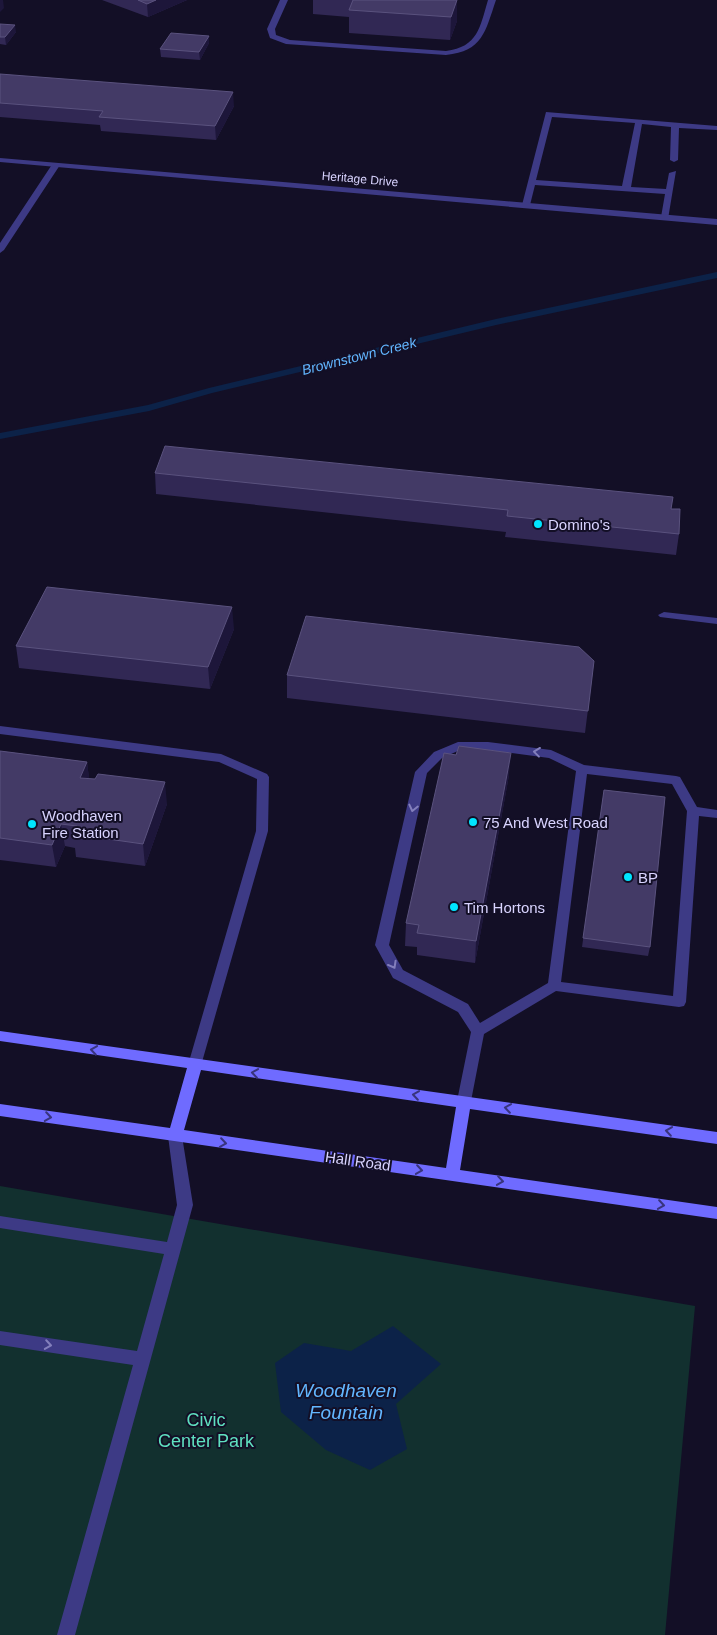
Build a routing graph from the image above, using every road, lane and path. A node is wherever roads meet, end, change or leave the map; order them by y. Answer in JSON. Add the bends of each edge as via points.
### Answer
{"nodes":[{"id":1,"x":284,"y":0,"type":"edge"},
{"id":2,"x":492,"y":0,"type":"edge"},
{"id":3,"x":639,"y":121,"type":"junction"},
{"id":4,"x":676,"y":125,"type":"junction"},
{"id":5,"x":717,"y":128,"type":"edge"},
{"id":6,"x":0,"y":160,"type":"edge"},
{"id":7,"x":674,"y":160,"type":"dead end"},
{"id":8,"x":56,"y":165,"type":"junction"},
{"id":9,"x":673,"y":173,"type":"dead end"},
{"id":10,"x":532,"y":182,"type":"junction"},
{"id":11,"x":626,"y":188,"type":"junction"},
{"id":12,"x":669,"y":192,"type":"junction"},
{"id":13,"x":526,"y":205,"type":"junction"},
{"id":14,"x":665,"y":217,"type":"junction"},
{"id":15,"x":717,"y":222,"type":"edge"},
{"id":16,"x":0,"y":250,"type":"edge"},
{"id":17,"x":664,"y":615,"type":"dead end"},
{"id":18,"x":717,"y":621,"type":"edge"},
{"id":19,"x":0,"y":730,"type":"edge"},
{"id":20,"x":582,"y":769,"type":"junction"},
{"id":21,"x":693,"y":811,"type":"junction"},
{"id":22,"x":717,"y":814,"type":"edge"},
{"id":23,"x":554,"y":986,"type":"junction"},
{"id":24,"x":478,"y":1030,"type":"junction"},
{"id":25,"x":0,"y":1036,"type":"edge"},
{"id":26,"x":195,"y":1065,"type":"junction"},
{"id":27,"x":464,"y":1101,"type":"junction"},
{"id":28,"x":0,"y":1110,"type":"edge"},
{"id":29,"x":175,"y":1136,"type":"junction"},
{"id":30,"x":717,"y":1138,"type":"edge"},
{"id":31,"x":452,"y":1174,"type":"junction"},
{"id":32,"x":717,"y":1213,"type":"edge"},
{"id":33,"x":0,"y":1222,"type":"edge"},
{"id":34,"x":173,"y":1249,"type":"junction"},
{"id":35,"x":0,"y":1338,"type":"edge"},
{"id":36,"x":142,"y":1360,"type":"junction"},
{"id":37,"x":66,"y":1635,"type":"edge"}],
"edges":[{"from":1,"to":2,"type":"street","via":[[270,29],[279,39],[446,53],[464,51],[476,43]]},
{"from":3,"to":4,"type":"street"},
{"from":3,"to":10,"type":"street","via":[[548,114]]},
{"from":3,"to":11,"type":"street"},
{"from":4,"to":5,"type":"street"},
{"from":4,"to":7,"type":"street"},
{"from":6,"to":8,"type":"street","name":"Heritage Drive"},
{"from":8,"to":13,"type":"street","name":"Heritage Drive"},
{"from":8,"to":16,"type":"street"},
{"from":9,"to":12,"type":"street"},
{"from":10,"to":11,"type":"street"},
{"from":10,"to":13,"type":"street"},
{"from":11,"to":12,"type":"street"},
{"from":12,"to":14,"type":"street"},
{"from":13,"to":14,"type":"street","name":"Heritage Drive"},
{"from":14,"to":15,"type":"street","name":"Heritage Drive"},
{"from":17,"to":18,"type":"street"},
{"from":19,"to":26,"type":"street","via":[[221,758],[264,777],[262,831]]},
{"from":20,"to":21,"type":"street","via":[[676,780]]},
{"from":20,"to":23,"type":"street"},
{"from":20,"to":24,"type":"street","one_way":true,"via":[[551,754],[488,746],[458,746],[438,755],[421,772],[382,944],[398,974],[462,1008]]},
{"from":21,"to":22,"type":"street"},
{"from":21,"to":23,"type":"street","via":[[679,1002]]},
{"from":23,"to":24,"type":"street"},
{"from":24,"to":27,"type":"street"},
{"from":26,"to":25,"type":"street","one_way":true},
{"from":27,"to":26,"type":"street","one_way":true},
{"from":26,"to":29,"type":"street"},
{"from":30,"to":27,"type":"street","one_way":true},
{"from":27,"to":31,"type":"street"},
{"from":28,"to":29,"type":"street","name":"Hall Road","one_way":true},
{"from":29,"to":31,"type":"street","name":"Hall Road","one_way":true},
{"from":29,"to":34,"type":"street","via":[[185,1205]]},
{"from":31,"to":32,"type":"street","name":"Hall Road","one_way":true},
{"from":33,"to":34,"type":"street"},
{"from":34,"to":36,"type":"street"},
{"from":35,"to":36,"type":"street","one_way":true},
{"from":36,"to":37,"type":"street"}]}
